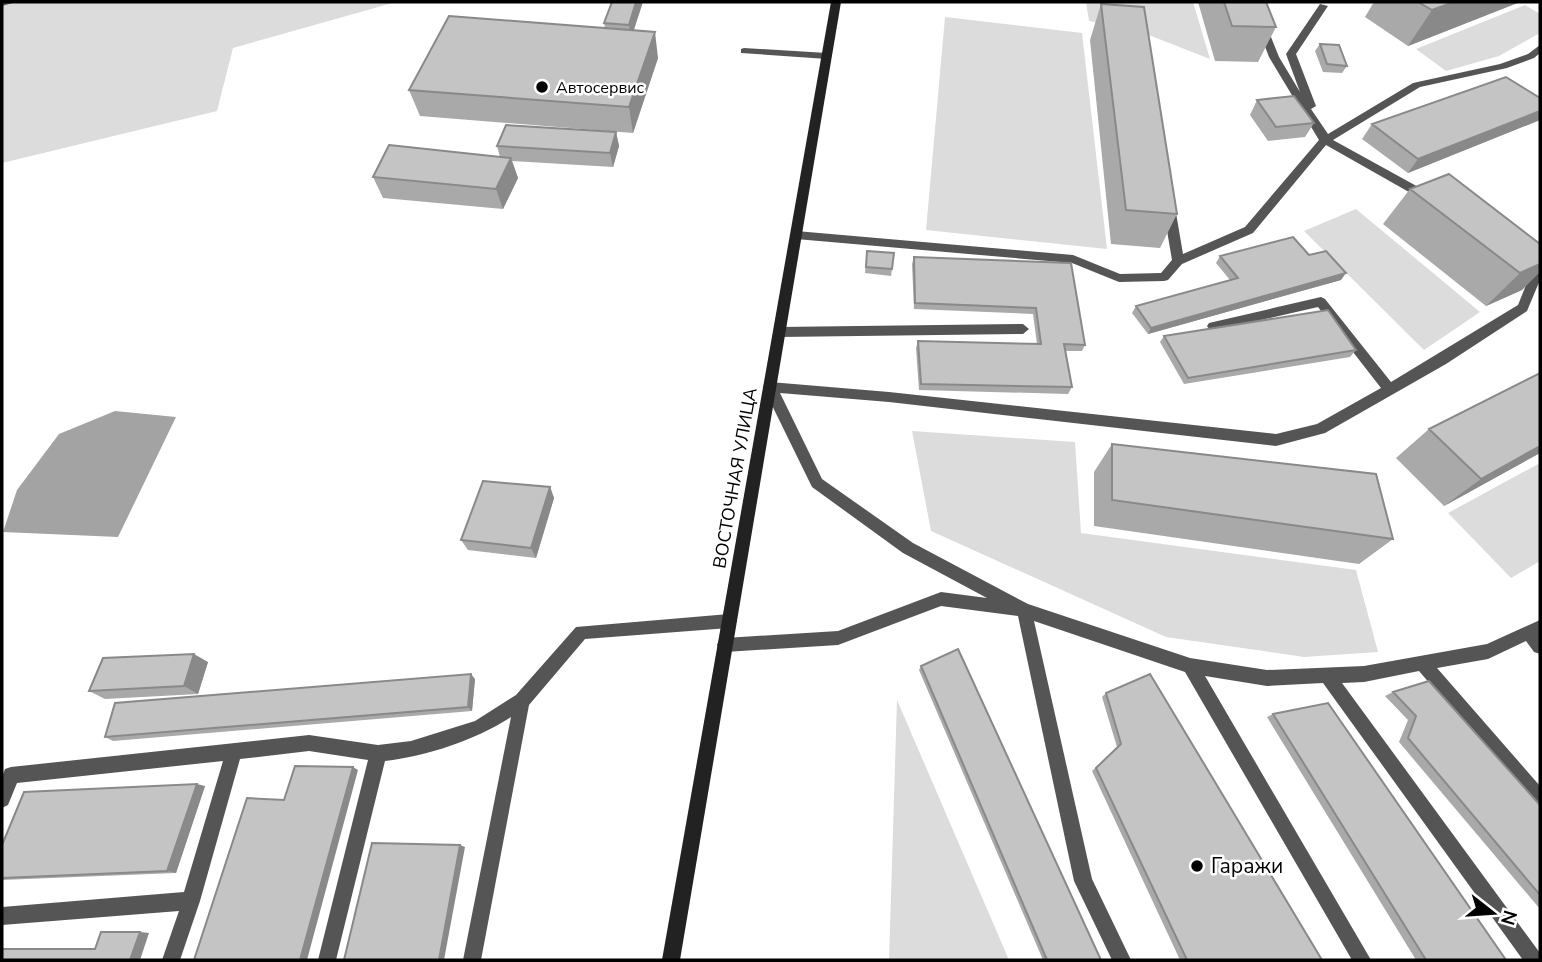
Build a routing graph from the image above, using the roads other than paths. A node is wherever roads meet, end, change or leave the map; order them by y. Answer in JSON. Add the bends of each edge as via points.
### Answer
{"nodes":[{"id":1,"x":11,"y":2,"type":"edge"},
{"id":2,"x":836,"y":2,"type":"edge"},
{"id":3,"x":1252,"y":2,"type":"edge"},
{"id":4,"x":1336,"y":2,"type":"edge"},
{"id":5,"x":2,"y":3,"type":"edge"},
{"id":6,"x":1323,"y":4,"type":"edge"},
{"id":7,"x":1540,"y":48,"type":"edge"},
{"id":8,"x":744,"y":51,"type":"dead end"},
{"id":9,"x":827,"y":56,"type":"junction"},
{"id":10,"x":1531,"y":56,"type":"junction"},
{"id":11,"x":1540,"y":63,"type":"edge"},
{"id":12,"x":1325,"y":140,"type":"junction"},
{"id":13,"x":1167,"y":193,"type":"edge"},
{"id":14,"x":1439,"y":203,"type":"edge"},
{"id":15,"x":796,"y":234,"type":"junction"},
{"id":16,"x":1178,"y":261,"type":"junction"},
{"id":17,"x":1540,"y":265,"type":"edge"},
{"id":18,"x":1213,"y":326,"type":"edge"},
{"id":19,"x":1023,"y":330,"type":"dead end"},
{"id":20,"x":779,"y":332,"type":"junction"},
{"id":21,"x":770,"y":387,"type":"junction"},
{"id":22,"x":1389,"y":390,"type":"junction"},
{"id":23,"x":1024,"y":610,"type":"junction"},
{"id":24,"x":730,"y":621,"type":"junction"},
{"id":25,"x":1534,"y":630,"type":"edge"},
{"id":26,"x":725,"y":645,"type":"junction"},
{"id":27,"x":1540,"y":647,"type":"edge"},
{"id":28,"x":1421,"y":662,"type":"junction"},
{"id":29,"x":1190,"y":666,"type":"junction"},
{"id":30,"x":1327,"y":676,"type":"junction"},
{"id":31,"x":522,"y":701,"type":"junction"},
{"id":32,"x":234,"y":751,"type":"junction"},
{"id":33,"x":378,"y":753,"type":"junction"},
{"id":34,"x":2,"y":799,"type":"edge"},
{"id":35,"x":1540,"y":799,"type":"edge"},
{"id":36,"x":191,"y":901,"type":"junction"},
{"id":37,"x":2,"y":916,"type":"edge"},
{"id":38,"x":171,"y":960,"type":"edge"},
{"id":39,"x":327,"y":960,"type":"edge"},
{"id":40,"x":472,"y":960,"type":"edge"},
{"id":41,"x":671,"y":960,"type":"edge"},
{"id":42,"x":1122,"y":960,"type":"edge"},
{"id":43,"x":1362,"y":960,"type":"edge"},
{"id":44,"x":1534,"y":960,"type":"edge"}],
"edges":[{"from":1,"to":5,"type":"lane"},
{"from":2,"to":9,"type":"main road","name":"ВОСТОЧНАЯ УЛИЦА"},
{"from":3,"to":12,"type":"lane","via":[[1274,57]]},
{"from":4,"to":6,"type":"lane"},
{"from":6,"to":12,"type":"lane","via":[[1291,54]]},
{"from":7,"to":10,"type":"lane"},
{"from":8,"to":9,"type":"lane"},
{"from":9,"to":15,"type":"main road","name":"ВОСТОЧНАЯ УЛИЦА"},
{"from":10,"to":11,"type":"lane"},
{"from":10,"to":12,"type":"lane","via":[[1417,85]]},
{"from":12,"to":14,"type":"lane"},
{"from":12,"to":16,"type":"lane","via":[[1249,230]]},
{"from":13,"to":16,"type":"lane"},
{"from":15,"to":16,"type":"lane","via":[[1073,259],[1119,278],[1164,277]]},
{"from":15,"to":20,"type":"main road","name":"ВОСТОЧНАЯ УЛИЦА"},
{"from":17,"to":22,"type":"lane","via":[[1523,308]]},
{"from":18,"to":22,"type":"lane","via":[[1321,302]]},
{"from":19,"to":20,"type":"lane"},
{"from":20,"to":21,"type":"main road","name":"ВОСТОЧНАЯ УЛИЦА"},
{"from":21,"to":22,"type":"lane","via":[[1276,440],[1320,429]]},
{"from":21,"to":23,"type":"lane","via":[[817,483],[908,548]]},
{"from":21,"to":24,"type":"main road","name":"ВОСТОЧНАЯ УЛИЦА"},
{"from":23,"to":26,"type":"lane","via":[[941,599],[838,638]]},
{"from":23,"to":29,"type":"lane"},
{"from":23,"to":42,"type":"lane","via":[[1083,881]]},
{"from":24,"to":26,"type":"main road","name":"ВОСТОЧНАЯ УЛИЦА"},
{"from":24,"to":31,"type":"lane","via":[[581,632]]},
{"from":25,"to":27,"type":"lane"},
{"from":25,"to":28,"type":"lane","via":[[1488,651]]},
{"from":26,"to":41,"type":"main road","name":"ВОСТОЧНАЯ УЛИЦА"},
{"from":28,"to":30,"type":"lane"},
{"from":28,"to":35,"type":"lane"},
{"from":29,"to":30,"type":"lane","via":[[1267,678]]},
{"from":29,"to":43,"type":"lane"},
{"from":30,"to":44,"type":"lane"},
{"from":31,"to":33,"type":"lane","via":[[479,728],[411,749]]},
{"from":31,"to":40,"type":"lane"},
{"from":32,"to":33,"type":"lane","via":[[309,743]]},
{"from":32,"to":34,"type":"lane","via":[[11,775]]},
{"from":32,"to":36,"type":"lane"},
{"from":33,"to":39,"type":"lane"},
{"from":36,"to":37,"type":"lane"},
{"from":36,"to":38,"type":"lane"}]}
